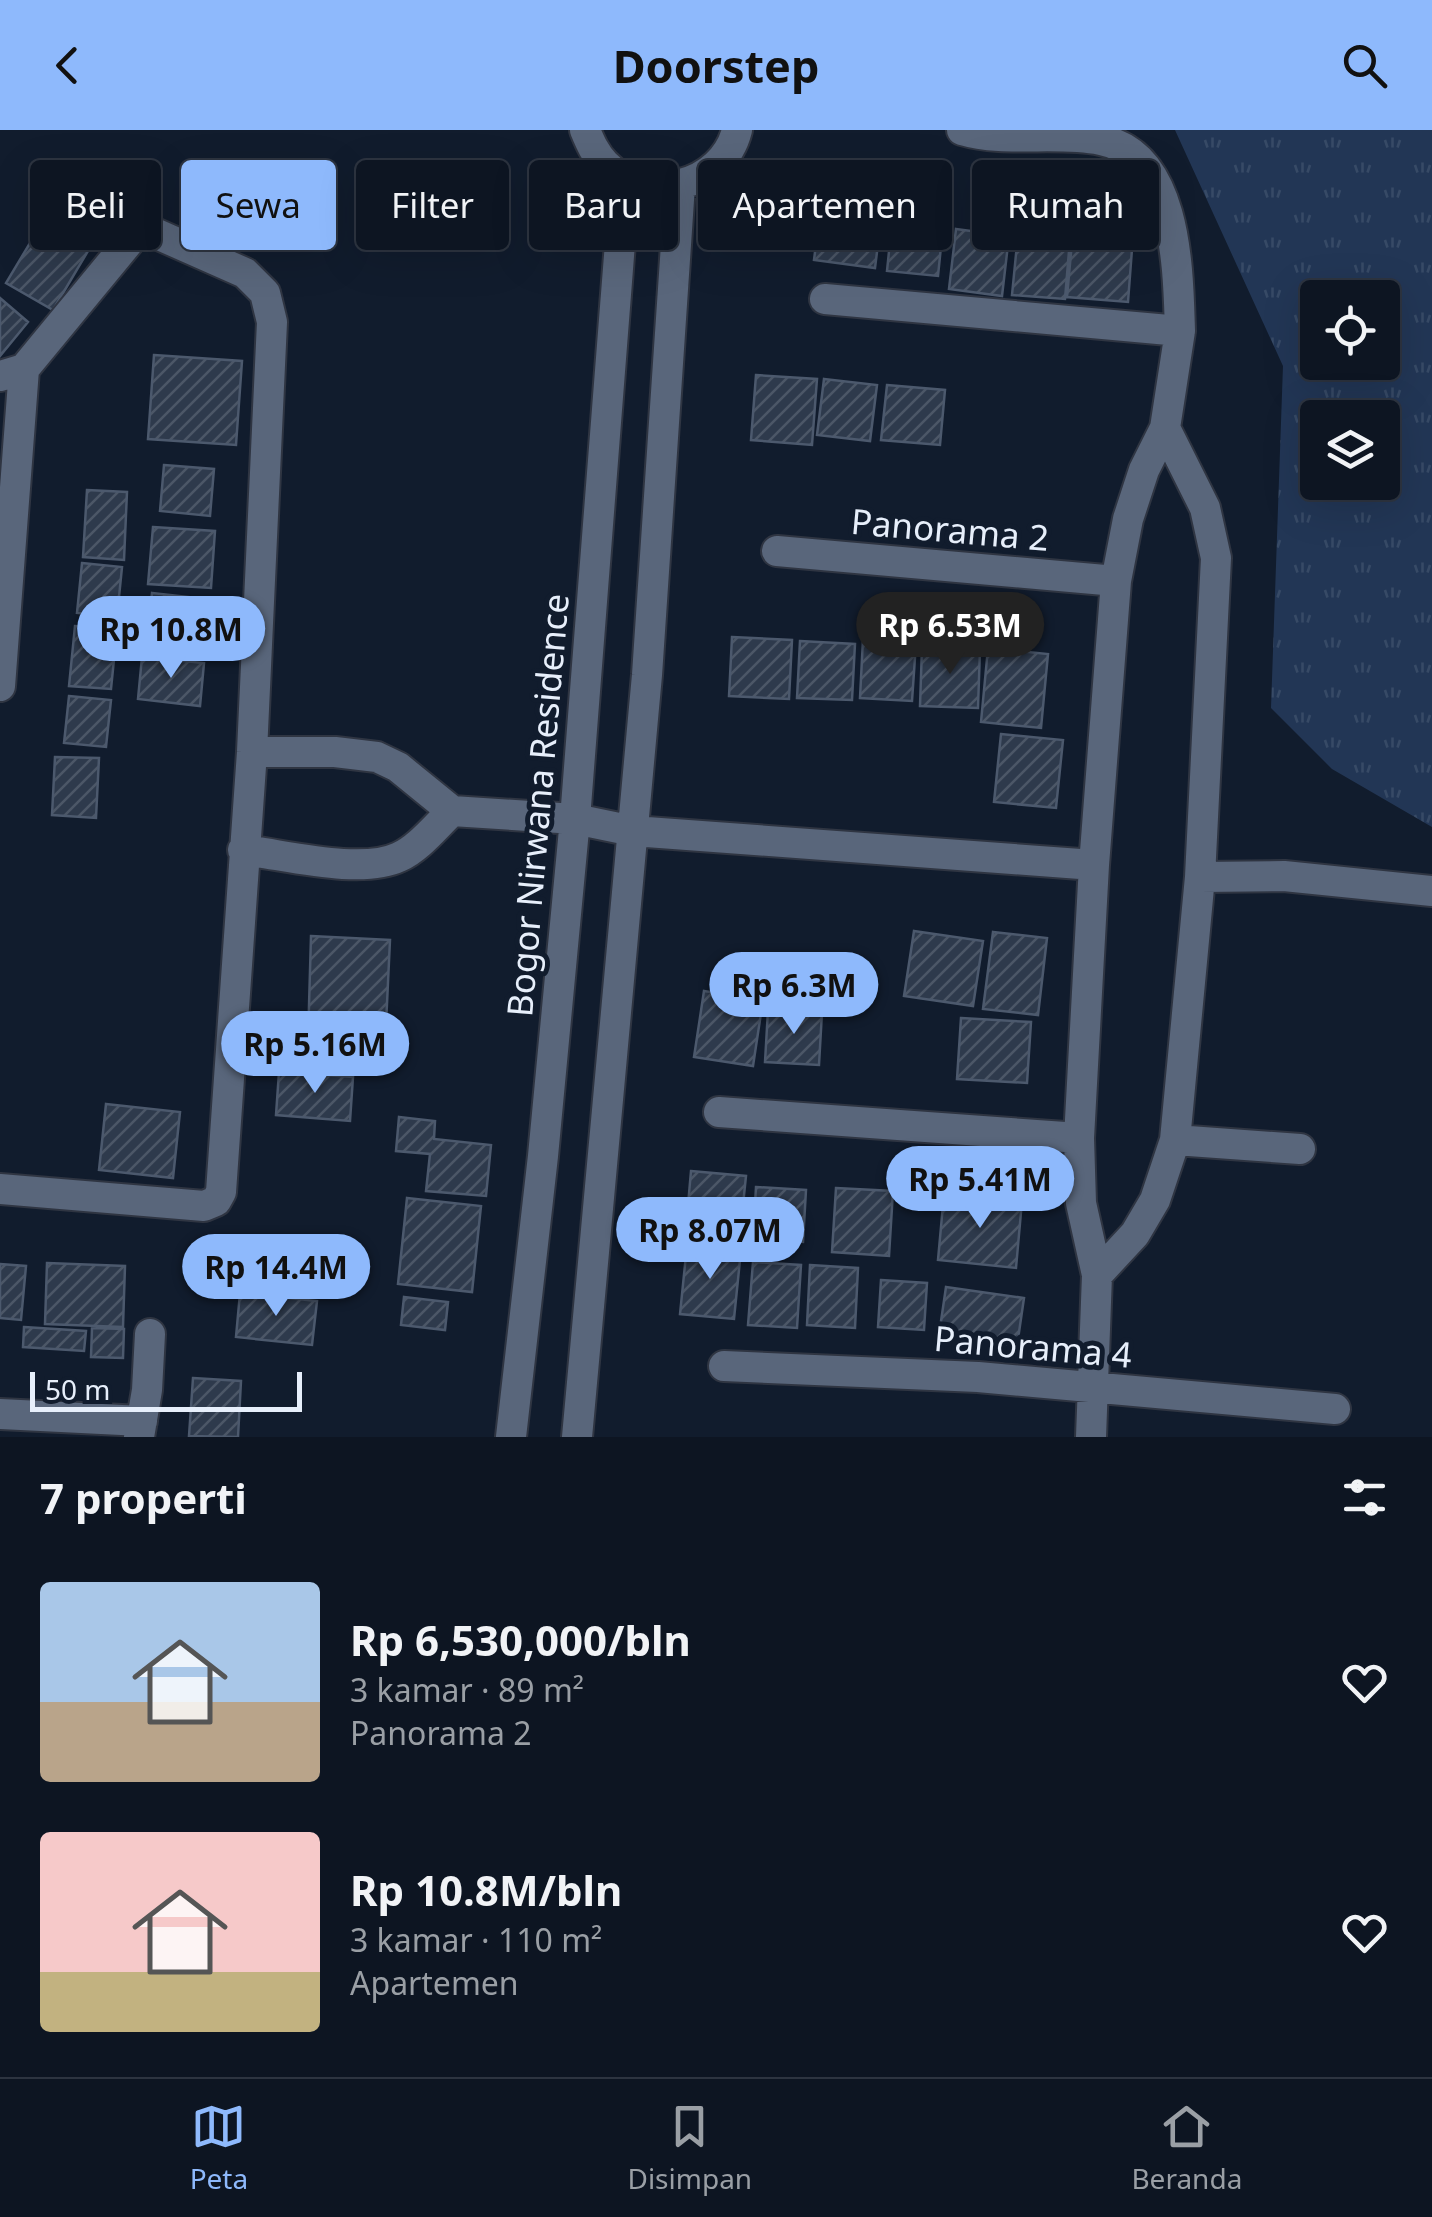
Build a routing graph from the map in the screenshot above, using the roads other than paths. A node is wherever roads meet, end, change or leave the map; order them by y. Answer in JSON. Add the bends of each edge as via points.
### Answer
{"nodes":[{"id":1,"x":585,"y":130,"type":"edge"},
{"id":2,"x":737,"y":130,"type":"edge"},
{"id":3,"x":962,"y":130,"type":"edge"},
{"id":4,"x":602,"y":160,"type":"edge"},
{"id":5,"x":680,"y":185,"type":"joint"},
{"id":6,"x":161,"y":236,"type":"edge"},
{"id":7,"x":121,"y":250,"type":"edge"},
{"id":8,"x":619,"y":250,"type":"edge"},
{"id":9,"x":825,"y":299,"type":"dead end"},
{"id":10,"x":1180,"y":331,"type":"junction"},
{"id":11,"x":12,"y":373,"type":"edge"},
{"id":12,"x":1165,"y":428,"type":"junction"},
{"id":13,"x":777,"y":551,"type":"dead end"},
{"id":14,"x":1116,"y":581,"type":"junction"},
{"id":15,"x":0,"y":686,"type":"edge"},
{"id":16,"x":252,"y":752,"type":"junction"},
{"id":17,"x":452,"y":810,"type":"junction"},
{"id":18,"x":575,"y":819,"type":"junction"},
{"id":19,"x":633,"y":831,"type":"junction"},
{"id":20,"x":244,"y":850,"type":"junction"},
{"id":21,"x":1094,"y":865,"type":"junction"},
{"id":22,"x":1200,"y":877,"type":"junction"},
{"id":23,"x":1432,"y":891,"type":"edge"},
{"id":24,"x":719,"y":1112,"type":"dead end"},
{"id":25,"x":1080,"y":1138,"type":"junction"},
{"id":26,"x":1175,"y":1140,"type":"junction"},
{"id":27,"x":1300,"y":1149,"type":"dead end"},
{"id":28,"x":0,"y":1189,"type":"edge"},
{"id":29,"x":1098,"y":1275,"type":"junction"},
{"id":30,"x":150,"y":1334,"type":"dead end"},
{"id":31,"x":724,"y":1366,"type":"dead end"},
{"id":32,"x":1094,"y":1388,"type":"junction"},
{"id":33,"x":1335,"y":1409,"type":"dead end"},
{"id":34,"x":0,"y":1414,"type":"edge"},
{"id":35,"x":141,"y":1429,"type":"edge"},
{"id":36,"x":511,"y":1437,"type":"edge"},
{"id":37,"x":577,"y":1437,"type":"edge"},
{"id":38,"x":1091,"y":1437,"type":"edge"}],
"edges":[{"from":1,"to":4,"type":"street"},
{"from":2,"to":5,"type":"street","via":[[722,160]]},
{"from":3,"to":10,"type":"street","via":[[1102,140],[1136,155],[1167,210]]},
{"from":5,"to":19,"type":"street"},
{"from":6,"to":16,"type":"street","via":[[245,273],[265,293],[272,322]]},
{"from":7,"to":11,"type":"street"},
{"from":8,"to":18,"type":"street","name":"Bogor Nirwana Residence"},
{"from":9,"to":10,"type":"street"},
{"from":10,"to":12,"type":"street"},
{"from":11,"to":15,"type":"street"},
{"from":12,"to":14,"type":"street","via":[[1128,519]]},
{"from":12,"to":22,"type":"street","via":[[1205,508],[1216,558]]},
{"from":13,"to":14,"type":"street","name":"Panorama 2"},
{"from":14,"to":21,"type":"street"},
{"from":16,"to":17,"type":"street","via":[[377,756]]},
{"from":16,"to":20,"type":"street"},
{"from":17,"to":18,"type":"street"},
{"from":17,"to":20,"type":"street","via":[[412,848],[384,862]]},
{"from":18,"to":19,"type":"street"},
{"from":18,"to":36,"type":"street","name":"Bogor Nirwana Residence"},
{"from":19,"to":21,"type":"street"},
{"from":19,"to":37,"type":"street"},
{"from":20,"to":28,"type":"street","via":[[219,1198],[204,1206]]},
{"from":21,"to":25,"type":"street"},
{"from":22,"to":23,"type":"street","via":[[1284,876]]},
{"from":22,"to":26,"type":"street"},
{"from":24,"to":25,"type":"street"},
{"from":25,"to":29,"type":"street","via":[[1081,1203]]},
{"from":26,"to":27,"type":"street"},
{"from":26,"to":29,"type":"street","via":[[1155,1200]]},
{"from":29,"to":32,"type":"street"},
{"from":30,"to":35,"type":"street"},
{"from":31,"to":32,"type":"street","name":"Panorama 4"},
{"from":32,"to":33,"type":"street","name":"Panorama 4"},
{"from":32,"to":38,"type":"street"},
{"from":34,"to":35,"type":"street"}]}
